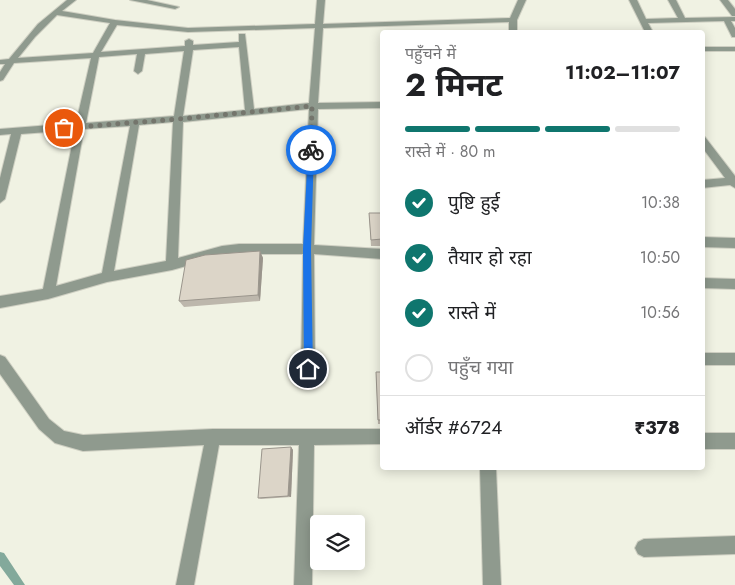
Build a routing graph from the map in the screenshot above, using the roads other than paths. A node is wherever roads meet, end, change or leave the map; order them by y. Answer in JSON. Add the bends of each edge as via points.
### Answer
{"nodes":[{"id":1,"x":72,"y":0,"type":"edge"},
{"id":2,"x":134,"y":0,"type":"edge"},
{"id":3,"x":321,"y":0,"type":"edge"},
{"id":4,"x":522,"y":0,"type":"edge"},
{"id":5,"x":633,"y":0,"type":"edge"},
{"id":6,"x":672,"y":0,"type":"edge"},
{"id":7,"x":724,"y":0,"type":"edge"},
{"id":8,"x":175,"y":8,"type":"dead end"},
{"id":9,"x":55,"y":12,"type":"junction"},
{"id":10,"x":735,"y":14,"type":"edge"},
{"id":11,"x":731,"y":19,"type":"edge"},
{"id":12,"x":514,"y":20,"type":"junction"},
{"id":13,"x":644,"y":21,"type":"junction"},
{"id":14,"x":683,"y":21,"type":"junction"},
{"id":15,"x":115,"y":22,"type":"junction"},
{"id":16,"x":319,"y":26,"type":"junction"},
{"id":17,"x":241,"y":28,"type":"junction"},
{"id":18,"x":188,"y":30,"type":"junction"},
{"id":19,"x":513,"y":30,"type":"edge"},
{"id":20,"x":648,"y":30,"type":"edge"},
{"id":21,"x":735,"y":35,"type":"edge"},
{"id":22,"x":243,"y":44,"type":"junction"},
{"id":23,"x":189,"y":48,"type":"junction"},
{"id":24,"x":705,"y":49,"type":"edge"},
{"id":25,"x":142,"y":50,"type":"junction"},
{"id":26,"x":735,"y":50,"type":"edge"},
{"id":27,"x":96,"y":54,"type":"junction"},
{"id":28,"x":10,"y":61,"type":"junction"},
{"id":29,"x":0,"y":62,"type":"edge"},
{"id":30,"x":138,"y":71,"type":"dead end"},
{"id":31,"x":0,"y":78,"type":"edge"},
{"id":32,"x":380,"y":105,"type":"edge"},
{"id":33,"x":312,"y":106,"type":"junction"},
{"id":34,"x":250,"y":111,"type":"junction"},
{"id":35,"x":178,"y":119,"type":"junction"},
{"id":36,"x":135,"y":122,"type":"junction"},
{"id":37,"x":80,"y":127,"type":"junction"},
{"id":38,"x":0,"y":132,"type":"edge"},
{"id":39,"x":17,"y":132,"type":"junction"},
{"id":40,"x":705,"y":143,"type":"edge"},
{"id":41,"x":734,"y":182,"type":"edge"},
{"id":42,"x":705,"y":184,"type":"edge"},
{"id":43,"x":0,"y":199,"type":"edge"},
{"id":44,"x":705,"y":242,"type":"edge"},
{"id":45,"x":735,"y":243,"type":"edge"},
{"id":46,"x":307,"y":249,"type":"junction"},
{"id":47,"x":380,"y":254,"type":"edge"},
{"id":48,"x":172,"y":265,"type":"junction"},
{"id":49,"x":107,"y":277,"type":"junction"},
{"id":50,"x":705,"y":283,"type":"edge"},
{"id":51,"x":735,"y":284,"type":"edge"},
{"id":52,"x":48,"y":294,"type":"junction"},
{"id":53,"x":0,"y":302,"type":"edge"},
{"id":54,"x":705,"y":358,"type":"edge"},
{"id":55,"x":735,"y":359,"type":"edge"},
{"id":56,"x":0,"y":362,"type":"edge"},
{"id":57,"x":308,"y":369,"type":"dead end"},
{"id":58,"x":307,"y":436,"type":"junction"},
{"id":59,"x":213,"y":437,"type":"junction"},
{"id":60,"x":380,"y":437,"type":"edge"},
{"id":61,"x":705,"y":441,"type":"edge"},
{"id":62,"x":735,"y":441,"type":"edge"},
{"id":63,"x":488,"y":470,"type":"edge"},
{"id":64,"x":735,"y":545,"type":"edge"},
{"id":65,"x":644,"y":548,"type":"dead end"},
{"id":66,"x":185,"y":585,"type":"edge"},
{"id":67,"x":303,"y":585,"type":"edge"},
{"id":68,"x":492,"y":585,"type":"edge"}],
"edges":[{"from":1,"to":9,"type":"street"},
{"from":2,"to":8,"type":"street"},
{"from":3,"to":16,"type":"street"},
{"from":4,"to":12,"type":"street"},
{"from":5,"to":13,"type":"street"},
{"from":6,"to":14,"type":"street"},
{"from":7,"to":10,"type":"street"},
{"from":9,"to":15,"type":"street"},
{"from":9,"to":28,"type":"street"},
{"from":11,"to":14,"type":"street"},
{"from":11,"to":21,"type":"street"},
{"from":12,"to":16,"type":"street"},
{"from":12,"to":19,"type":"street"},
{"from":13,"to":14,"type":"street"},
{"from":13,"to":20,"type":"street"},
{"from":15,"to":18,"type":"street"},
{"from":15,"to":27,"type":"street"},
{"from":16,"to":17,"type":"street"},
{"from":16,"to":33,"type":"street"},
{"from":17,"to":18,"type":"street"},
{"from":17,"to":22,"type":"street"},
{"from":18,"to":23,"type":"street"},
{"from":22,"to":23,"type":"street"},
{"from":22,"to":34,"type":"street"},
{"from":23,"to":25,"type":"street"},
{"from":23,"to":35,"type":"street"},
{"from":24,"to":26,"type":"street"},
{"from":25,"to":27,"type":"street"},
{"from":25,"to":30,"type":"street"},
{"from":27,"to":28,"type":"street"},
{"from":27,"to":37,"type":"street"},
{"from":28,"to":29,"type":"street"},
{"from":28,"to":31,"type":"street"},
{"from":32,"to":33,"type":"street"},
{"from":33,"to":34,"type":"street"},
{"from":33,"to":46,"type":"street"},
{"from":34,"to":35,"type":"street"},
{"from":35,"to":36,"type":"street"},
{"from":35,"to":48,"type":"street"},
{"from":36,"to":37,"type":"street"},
{"from":36,"to":49,"type":"street"},
{"from":37,"to":39,"type":"street"},
{"from":37,"to":52,"type":"street"},
{"from":38,"to":39,"type":"street"},
{"from":39,"to":43,"type":"street"},
{"from":40,"to":41,"type":"street"},
{"from":41,"to":42,"type":"street"},
{"from":44,"to":45,"type":"street"},
{"from":46,"to":47,"type":"street"},
{"from":46,"to":48,"type":"street","via":[[222,251]]},
{"from":46,"to":57,"type":"street"},
{"from":48,"to":49,"type":"street"},
{"from":49,"to":52,"type":"street"},
{"from":50,"to":51,"type":"street"},
{"from":52,"to":53,"type":"street"},
{"from":54,"to":55,"type":"street"},
{"from":56,"to":59,"type":"street","via":[[44,424],[60,438],[83,443]]},
{"from":58,"to":59,"type":"street"},
{"from":58,"to":60,"type":"street"},
{"from":58,"to":67,"type":"street"},
{"from":59,"to":66,"type":"street"},
{"from":61,"to":62,"type":"street"},
{"from":63,"to":68,"type":"street"},
{"from":64,"to":65,"type":"street"}]}
